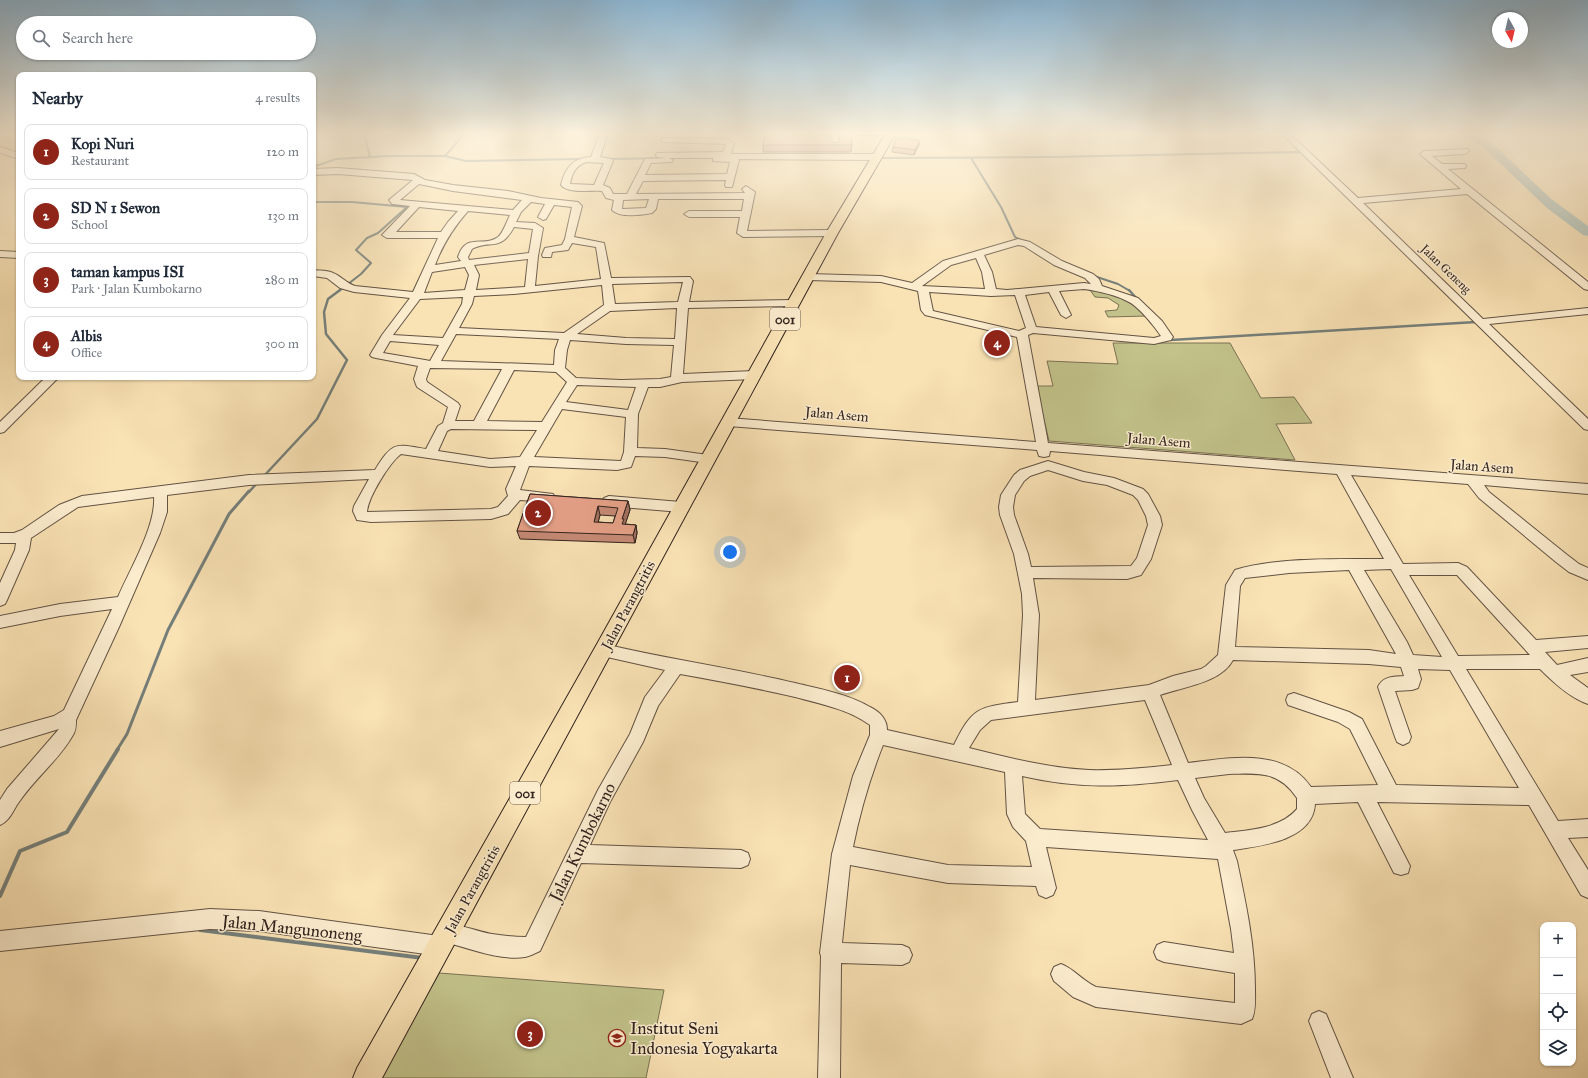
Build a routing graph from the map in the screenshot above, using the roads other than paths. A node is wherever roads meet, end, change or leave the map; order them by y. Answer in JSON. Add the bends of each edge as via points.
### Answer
{"nodes":[{"id":1,"x":414,"y":183,"type":"edge"},
{"id":2,"x":431,"y":183,"type":"edge"},
{"id":3,"x":566,"y":183,"type":"edge"},
{"id":4,"x":600,"y":183,"type":"edge"},
{"id":5,"x":637,"y":183,"type":"edge"},
{"id":6,"x":730,"y":183,"type":"edge"},
{"id":7,"x":861,"y":183,"type":"edge"},
{"id":8,"x":1338,"y":183,"type":"edge"},
{"id":9,"x":1459,"y":183,"type":"edge"},
{"id":10,"x":598,"y":187,"type":"junction"},
{"id":11,"x":1469,"y":191,"type":"junction"},
{"id":12,"x":728,"y":192,"type":"junction"},
{"id":13,"x":654,"y":196,"type":"junction"},
{"id":14,"x":618,"y":197,"type":"junction"},
{"id":15,"x":630,"y":197,"type":"junction"},
{"id":16,"x":528,"y":199,"type":"junction"},
{"id":17,"x":1356,"y":201,"type":"junction"},
{"id":18,"x":551,"y":202,"type":"junction"},
{"id":19,"x":416,"y":205,"type":"junction"},
{"id":20,"x":465,"y":209,"type":"junction"},
{"id":21,"x":516,"y":213,"type":"junction"},
{"id":22,"x":689,"y":214,"type":"dead end"},
{"id":23,"x":744,"y":214,"type":"junction"},
{"id":24,"x":543,"y":216,"type":"dead end"},
{"id":25,"x":509,"y":224,"type":"junction"},
{"id":26,"x":832,"y":233,"type":"junction"},
{"id":27,"x":444,"y":235,"type":"junction"},
{"id":28,"x":570,"y":239,"type":"junction"},
{"id":29,"x":0,"y":254,"type":"edge"},
{"id":30,"x":979,"y":254,"type":"junction"},
{"id":31,"x":16,"y":255,"type":"edge"},
{"id":32,"x":547,"y":255,"type":"dead end"},
{"id":33,"x":533,"y":256,"type":"junction"},
{"id":34,"x":466,"y":263,"type":"junction"},
{"id":35,"x":429,"y":269,"type":"junction"},
{"id":36,"x":316,"y":273,"type":"edge"},
{"id":37,"x":808,"y":277,"type":"junction"},
{"id":38,"x":606,"y":281,"type":"junction"},
{"id":39,"x":1588,"y":287,"type":"edge"},
{"id":40,"x":918,"y":288,"type":"junction"},
{"id":41,"x":1097,"y":288,"type":"junction"},
{"id":42,"x":530,"y":289,"type":"junction"},
{"id":43,"x":1053,"y":290,"type":"junction"},
{"id":44,"x":470,"y":293,"type":"junction"},
{"id":45,"x":991,"y":293,"type":"junction"},
{"id":46,"x":1019,"y":293,"type":"junction"},
{"id":47,"x":417,"y":296,"type":"junction"},
{"id":48,"x":794,"y":303,"type":"junction"},
{"id":49,"x":683,"y":305,"type":"junction"},
{"id":50,"x":610,"y":307,"type":"junction"},
{"id":51,"x":1588,"y":312,"type":"edge"},
{"id":52,"x":1066,"y":314,"type":"dead end"},
{"id":53,"x":1482,"y":322,"type":"junction"},
{"id":54,"x":1032,"y":330,"type":"junction"},
{"id":55,"x":452,"y":331,"type":"junction"},
{"id":56,"x":1020,"y":334,"type":"junction"},
{"id":57,"x":566,"y":336,"type":"junction"},
{"id":58,"x":387,"y":338,"type":"junction"},
{"id":59,"x":446,"y":342,"type":"junction"},
{"id":60,"x":680,"y":342,"type":"junction"},
{"id":61,"x":429,"y":364,"type":"junction"},
{"id":62,"x":510,"y":366,"type":"junction"},
{"id":63,"x":559,"y":369,"type":"junction"},
{"id":64,"x":754,"y":375,"type":"junction"},
{"id":65,"x":677,"y":379,"type":"junction"},
{"id":66,"x":50,"y":380,"type":"edge"},
{"id":67,"x":573,"y":381,"type":"junction"},
{"id":68,"x":643,"y":384,"type":"junction"},
{"id":69,"x":559,"y":405,"type":"junction"},
{"id":70,"x":632,"y":414,"type":"junction"},
{"id":71,"x":728,"y":422,"type":"junction"},
{"id":72,"x":448,"y":425,"type":"junction"},
{"id":73,"x":478,"y":426,"type":"junction"},
{"id":74,"x":547,"y":426,"type":"junction"},
{"id":75,"x":1588,"y":426,"type":"edge"},
{"id":76,"x":0,"y":429,"type":"edge"},
{"id":77,"x":1042,"y":446,"type":"junction"},
{"id":78,"x":630,"y":452,"type":"junction"},
{"id":79,"x":430,"y":454,"type":"junction"},
{"id":80,"x":708,"y":459,"type":"junction"},
{"id":81,"x":524,"y":462,"type":"junction"},
{"id":82,"x":1048,"y":465,"type":"junction"},
{"id":83,"x":1342,"y":471,"type":"junction"},
{"id":84,"x":379,"y":474,"type":"junction"},
{"id":85,"x":1472,"y":480,"type":"junction"},
{"id":86,"x":1588,"y":489,"type":"edge"},
{"id":87,"x":160,"y":491,"type":"junction"},
{"id":88,"x":517,"y":495,"type":"junction"},
{"id":89,"x":560,"y":497,"type":"edge"},
{"id":90,"x":599,"y":501,"type":"edge"},
{"id":91,"x":681,"y":507,"type":"junction"},
{"id":92,"x":25,"y":535,"type":"junction"},
{"id":93,"x":0,"y":538,"type":"edge"},
{"id":94,"x":1353,"y":564,"type":"junction"},
{"id":95,"x":1398,"y":567,"type":"junction"},
{"id":96,"x":1025,"y":572,"type":"junction"},
{"id":97,"x":1588,"y":574,"type":"edge"},
{"id":98,"x":0,"y":600,"type":"edge"},
{"id":99,"x":123,"y":602,"type":"junction"},
{"id":100,"x":0,"y":622,"type":"edge"},
{"id":101,"x":1588,"y":642,"type":"edge"},
{"id":102,"x":1532,"y":647,"type":"junction"},
{"id":103,"x":604,"y":650,"type":"junction"},
{"id":104,"x":1227,"y":653,"type":"junction"},
{"id":105,"x":1408,"y":662,"type":"junction"},
{"id":106,"x":1455,"y":663,"type":"junction"},
{"id":107,"x":1588,"y":665,"type":"edge"},
{"id":108,"x":677,"y":666,"type":"junction"},
{"id":109,"x":1549,"y":667,"type":"junction"},
{"id":110,"x":1150,"y":692,"type":"junction"},
{"id":111,"x":1588,"y":697,"type":"edge"},
{"id":112,"x":1294,"y":700,"type":"dead end"},
{"id":113,"x":1026,"y":708,"type":"junction"},
{"id":114,"x":67,"y":718,"type":"junction"},
{"id":115,"x":878,"y":736,"type":"junction"},
{"id":116,"x":1403,"y":737,"type":"dead end"},
{"id":117,"x":0,"y":738,"type":"edge"},
{"id":118,"x":958,"y":754,"type":"junction"},
{"id":119,"x":1013,"y":767,"type":"junction"},
{"id":120,"x":1183,"y":771,"type":"junction"},
{"id":121,"x":1363,"y":793,"type":"junction"},
{"id":122,"x":1391,"y":794,"type":"junction"},
{"id":123,"x":1306,"y":796,"type":"junction"},
{"id":124,"x":1534,"y":797,"type":"junction"},
{"id":125,"x":0,"y":816,"type":"edge"},
{"id":126,"x":1588,"y":828,"type":"edge"},
{"id":127,"x":1553,"y":830,"type":"junction"},
{"id":128,"x":1036,"y":838,"type":"junction"},
{"id":129,"x":1222,"y":846,"type":"junction"},
{"id":130,"x":575,"y":854,"type":"junction"},
{"id":131,"x":841,"y":854,"type":"junction"},
{"id":132,"x":741,"y":860,"type":"dead end"},
{"id":133,"x":1401,"y":866,"type":"dead end"},
{"id":134,"x":1588,"y":888,"type":"edge"},
{"id":135,"x":444,"y":940,"type":"junction"},
{"id":136,"x":0,"y":941,"type":"edge"},
{"id":137,"x":1164,"y":952,"type":"dead end"},
{"id":138,"x":830,"y":953,"type":"junction"},
{"id":139,"x":902,"y":955,"type":"dead end"},
{"id":140,"x":1244,"y":965,"type":"junction"},
{"id":141,"x":1061,"y":974,"type":"dead end"},
{"id":142,"x":1319,"y":1021,"type":"dead end"},
{"id":143,"x":367,"y":1078,"type":"edge"},
{"id":144,"x":828,"y":1078,"type":"edge"},
{"id":145,"x":1342,"y":1078,"type":"edge"}],
"edges":[{"from":1,"to":19,"type":"street","via":[[394,200],[396,203]]},
{"from":2,"to":16,"type":"street"},
{"from":3,"to":10,"type":"street","via":[[569,187]]},
{"from":4,"to":10,"type":"street"},
{"from":5,"to":15,"type":"street"},
{"from":6,"to":12,"type":"street"},
{"from":7,"to":26,"type":"main road","name":"Jalan Parangtritis","number":"001"},
{"from":8,"to":17,"type":"street","name":"Jalan Geneng"},
{"from":9,"to":11,"type":"street"},
{"from":10,"to":14,"type":"street","via":[[606,189],[610,196]]},
{"from":11,"to":17,"type":"street"},
{"from":11,"to":39,"type":"street"},
{"from":12,"to":13,"type":"street"},
{"from":12,"to":23,"type":"street","via":[[749,196]]},
{"from":13,"to":14,"type":"street","via":[[649,211],[621,212],[617,210]]},
{"from":13,"to":15,"type":"street"},
{"from":14,"to":15,"type":"street"},
{"from":16,"to":18,"type":"street"},
{"from":16,"to":21,"type":"street"},
{"from":17,"to":53,"type":"street","name":"Jalan Geneng"},
{"from":18,"to":24,"type":"street"},
{"from":18,"to":28,"type":"street","via":[[577,205]]},
{"from":19,"to":20,"type":"street"},
{"from":19,"to":27,"type":"street","via":[[387,235]]},
{"from":20,"to":21,"type":"street"},
{"from":20,"to":27,"type":"street"},
{"from":21,"to":25,"type":"street"},
{"from":22,"to":23,"type":"street"},
{"from":23,"to":26,"type":"street","via":[[742,233],[745,235]]},
{"from":25,"to":33,"type":"street","via":[[537,226]]},
{"from":25,"to":34,"type":"street","via":[[500,240],[468,246],[463,256]]},
{"from":26,"to":37,"type":"main road","name":"Jalan Parangtritis","number":"001"},
{"from":27,"to":35,"type":"street"},
{"from":28,"to":32,"type":"street","via":[[565,248],[548,250]]},
{"from":28,"to":38,"type":"street","via":[[602,245]]},
{"from":29,"to":31,"type":"street"},
{"from":30,"to":40,"type":"street","via":[[940,267]]},
{"from":30,"to":41,"type":"street","via":[[1012,243],[1024,243],[1058,263],[1089,276],[1095,281]]},
{"from":30,"to":45,"type":"street","via":[[987,272]]},
{"from":33,"to":34,"type":"street"},
{"from":33,"to":42,"type":"street"},
{"from":34,"to":35,"type":"street"},
{"from":34,"to":44,"type":"street","via":[[474,273]]},
{"from":35,"to":47,"type":"street"},
{"from":36,"to":47,"type":"street","via":[[330,275],[349,287]]},
{"from":37,"to":40,"type":"street","via":[[873,278]]},
{"from":37,"to":48,"type":"main road","name":"Jalan Parangtritis","number":"001"},
{"from":38,"to":42,"type":"street"},
{"from":38,"to":49,"type":"street","via":[[687,279]]},
{"from":38,"to":50,"type":"street"},
{"from":40,"to":45,"type":"street"},
{"from":40,"to":56,"type":"street","via":[[925,293],[926,310],[929,313]]},
{"from":41,"to":43,"type":"street","via":[[1084,286]]},
{"from":41,"to":54,"type":"street","via":[[1134,300],[1158,323],[1167,338],[1150,341]]},
{"from":42,"to":44,"type":"street"},
{"from":43,"to":46,"type":"street"},
{"from":43,"to":52,"type":"street"},
{"from":44,"to":47,"type":"street"},
{"from":44,"to":55,"type":"street"},
{"from":45,"to":46,"type":"street"},
{"from":46,"to":54,"type":"street"},
{"from":47,"to":58,"type":"street","via":[[387,334]]},
{"from":48,"to":49,"type":"street"},
{"from":48,"to":64,"type":"main road","name":"Jalan Parangtritis","number":"001"},
{"from":49,"to":50,"type":"street"},
{"from":49,"to":60,"type":"street"},
{"from":50,"to":57,"type":"street"},
{"from":51,"to":53,"type":"street"},
{"from":53,"to":75,"type":"street","name":"Jalan Geneng"},
{"from":54,"to":56,"type":"street"},
{"from":55,"to":57,"type":"street"},
{"from":55,"to":59,"type":"street"},
{"from":56,"to":77,"type":"street","via":[[1024,336]]},
{"from":57,"to":60,"type":"street"},
{"from":57,"to":63,"type":"street"},
{"from":58,"to":59,"type":"street"},
{"from":58,"to":61,"type":"street","via":[[376,355]]},
{"from":59,"to":61,"type":"street"},
{"from":60,"to":65,"type":"street"},
{"from":61,"to":62,"type":"street"},
{"from":61,"to":72,"type":"street","via":[[420,379],[421,384],[454,406]]},
{"from":62,"to":63,"type":"street"},
{"from":62,"to":73,"type":"street"},
{"from":63,"to":67,"type":"street"},
{"from":64,"to":65,"type":"street"},
{"from":64,"to":71,"type":"main road","name":"Jalan Parangtritis","number":"001"},
{"from":65,"to":68,"type":"street","via":[[665,383]]},
{"from":66,"to":76,"type":"street"},
{"from":67,"to":68,"type":"street"},
{"from":67,"to":69,"type":"street"},
{"from":68,"to":70,"type":"street"},
{"from":69,"to":70,"type":"street"},
{"from":69,"to":74,"type":"street"},
{"from":70,"to":78,"type":"street"},
{"from":71,"to":77,"type":"street","name":"Jalan Asem"},
{"from":71,"to":80,"type":"main road","name":"Jalan Parangtritis","number":"001"},
{"from":72,"to":73,"type":"street"},
{"from":72,"to":79,"type":"street","via":[[442,429]]},
{"from":73,"to":74,"type":"street"},
{"from":74,"to":81,"type":"street"},
{"from":77,"to":82,"type":"street"},
{"from":77,"to":83,"type":"street","name":"Jalan Asem"},
{"from":78,"to":80,"type":"street"},
{"from":78,"to":81,"type":"street","via":[[626,464],[617,466]]},
{"from":79,"to":81,"type":"street","via":[[490,463]]},
{"from":79,"to":84,"type":"street","via":[[397,450]]},
{"from":80,"to":91,"type":"main road","name":"Jalan Parangtritis","number":"001"},
{"from":81,"to":88,"type":"street","via":[[513,489],[513,493]]},
{"from":82,"to":96,"type":"street","via":[[1019,478],[1008,495],[1007,515]]},
{"from":82,"to":96,"type":"street","via":[[1134,490],[1143,497],[1153,516],[1155,530],[1144,559],[1136,571]]},
{"from":83,"to":85,"type":"street","name":"Jalan Asem"},
{"from":83,"to":95,"type":"street"},
{"from":84,"to":87,"type":"street","via":[[248,480]]},
{"from":84,"to":88,"type":"street","via":[[361,506],[362,516],[491,514],[504,511]]},
{"from":85,"to":86,"type":"street","name":"Jalan Asem"},
{"from":85,"to":97,"type":"street","via":[[1481,492],[1561,558]]},
{"from":87,"to":92,"type":"street","via":[[70,504]]},
{"from":87,"to":99,"type":"street","via":[[159,513],[153,533]]},
{"from":88,"to":89,"type":"street"},
{"from":90,"to":91,"type":"street"},
{"from":91,"to":103,"type":"main road","name":"Jalan Parangtritis","number":"001"},
{"from":92,"to":93,"type":"street"},
{"from":92,"to":98,"type":"street","via":[[22,550]]},
{"from":94,"to":95,"type":"street"},
{"from":94,"to":104,"type":"street","via":[[1240,574],[1233,585]]},
{"from":94,"to":105,"type":"street","via":[[1393,631]]},
{"from":95,"to":102,"type":"street","via":[[1460,570]]},
{"from":95,"to":106,"type":"street"},
{"from":96,"to":113,"type":"street","via":[[1031,615]]},
{"from":99,"to":100,"type":"street","via":[[60,610]]},
{"from":99,"to":114,"type":"street"},
{"from":101,"to":102,"type":"street"},
{"from":102,"to":109,"type":"street"},
{"from":103,"to":108,"type":"street"},
{"from":103,"to":135,"type":"main road","name":"Jalan Parangtritis","number":"001"},
{"from":104,"to":105,"type":"street","via":[[1361,657]]},
{"from":104,"to":110,"type":"street","via":[[1223,662],[1212,671]]},
{"from":105,"to":106,"type":"street"},
{"from":105,"to":116,"type":"street","via":[[1413,682],[1389,684],[1386,687]]},
{"from":106,"to":109,"type":"street"},
{"from":106,"to":124,"type":"street"},
{"from":107,"to":109,"type":"street"},
{"from":108,"to":115,"type":"street","via":[[761,682],[853,707],[876,720]]},
{"from":108,"to":130,"type":"street","name":"Jalan Kumbokarno","via":[[651,702],[637,737]]},
{"from":109,"to":111,"type":"street"},
{"from":110,"to":113,"type":"street"},
{"from":110,"to":120,"type":"street"},
{"from":112,"to":122,"type":"street","via":[[1356,724]]},
{"from":113,"to":118,"type":"street","via":[[995,711],[983,715],[972,728]]},
{"from":114,"to":117,"type":"street"},
{"from":114,"to":125,"type":"street","via":[[68,729],[61,740],[17,790]]},
{"from":115,"to":118,"type":"street"},
{"from":115,"to":131,"type":"street","via":[[852,806]]},
{"from":118,"to":119,"type":"street"},
{"from":119,"to":120,"type":"street","via":[[1075,778],[1123,777]]},
{"from":119,"to":128,"type":"street","via":[[1016,814],[1019,821]]},
{"from":120,"to":123,"type":"street","via":[[1245,766],[1271,768],[1291,777]]},
{"from":120,"to":129,"type":"street"},
{"from":121,"to":122,"type":"street"},
{"from":121,"to":123,"type":"street"},
{"from":121,"to":133,"type":"street"},
{"from":122,"to":124,"type":"street"},
{"from":123,"to":129,"type":"street","via":[[1306,811],[1296,823],[1266,835]]},
{"from":124,"to":127,"type":"street"},
{"from":126,"to":127,"type":"street"},
{"from":127,"to":134,"type":"street"},
{"from":128,"to":129,"type":"street"},
{"from":128,"to":131,"type":"street","via":[[1045,882],[948,874]]},
{"from":129,"to":140,"type":"street","via":[[1232,874]]},
{"from":130,"to":132,"type":"street"},
{"from":130,"to":135,"type":"street","name":"Jalan Kumbokarno","via":[[536,939],[526,948]]},
{"from":131,"to":138,"type":"street"},
{"from":135,"to":136,"type":"street","name":"Jalan Mangunoneng","via":[[210,919]]},
{"from":135,"to":143,"type":"main road","name":"Jalan Parangtritis","number":"001"},
{"from":137,"to":140,"type":"street"},
{"from":138,"to":139,"type":"street"},
{"from":138,"to":144,"type":"street"},
{"from":140,"to":141,"type":"street","via":[[1246,1010],[1241,1014],[1096,997],[1080,990]]},
{"from":142,"to":145,"type":"street"}]}
